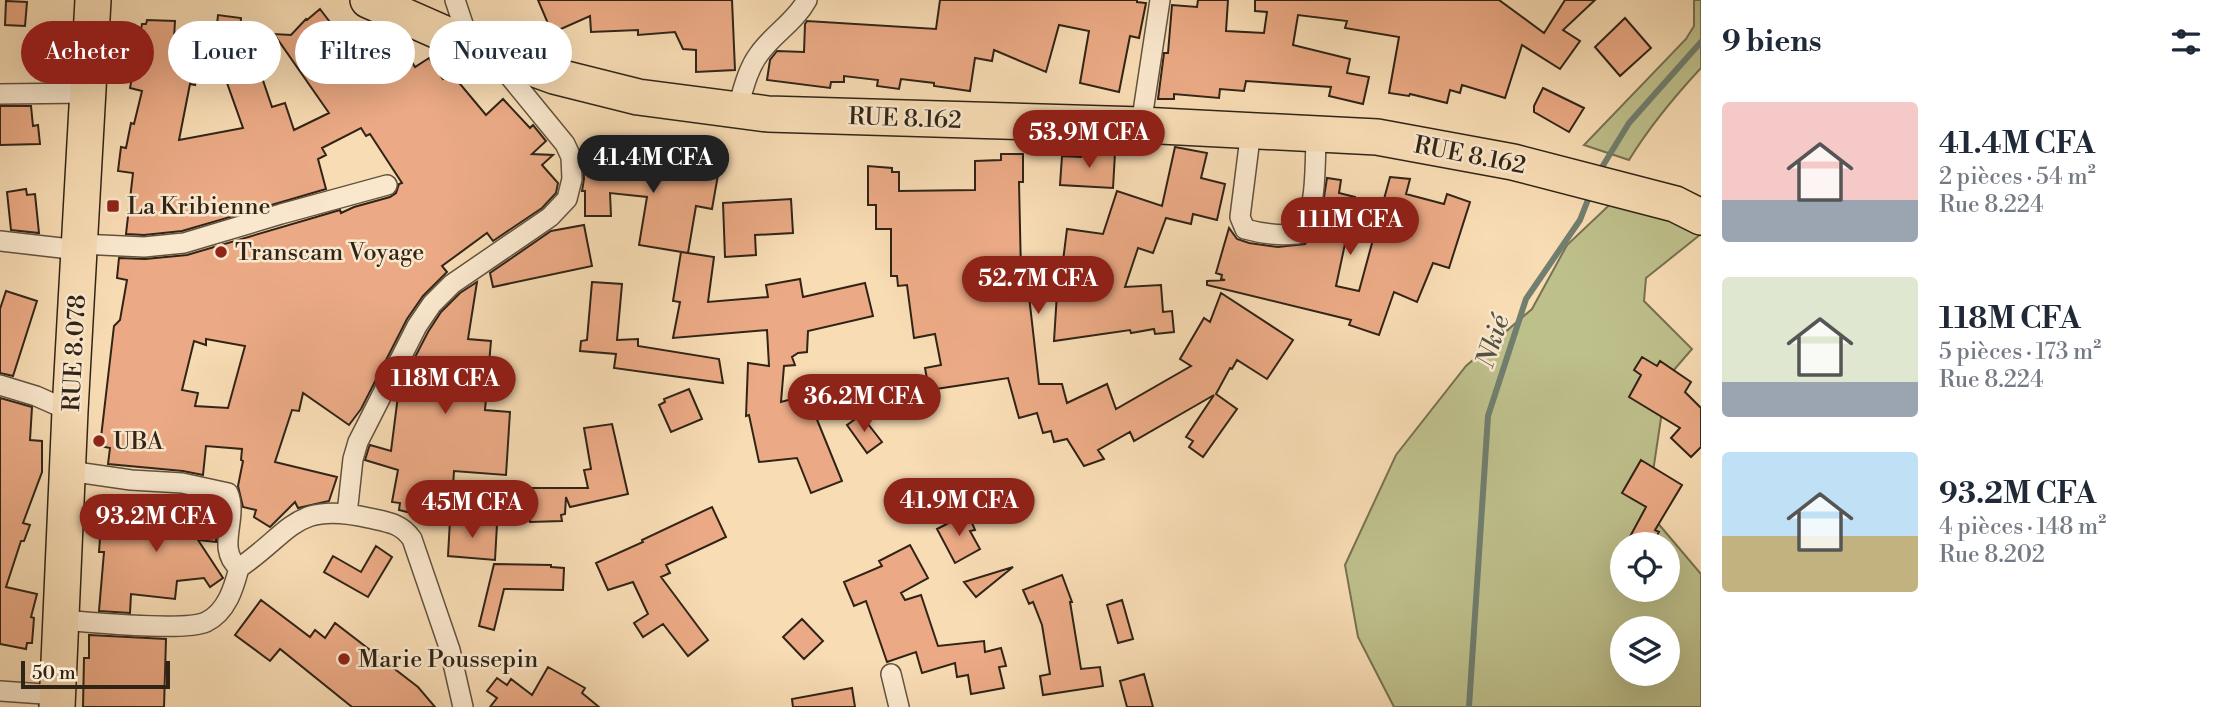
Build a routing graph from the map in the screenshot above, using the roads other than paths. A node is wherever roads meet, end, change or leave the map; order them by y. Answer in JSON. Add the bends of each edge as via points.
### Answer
{"nodes":[{"id":1,"x":93,"y":0,"type":"edge"},
{"id":2,"x":368,"y":0,"type":"edge"},
{"id":3,"x":455,"y":0,"type":"edge"},
{"id":4,"x":807,"y":0,"type":"edge"},
{"id":5,"x":1160,"y":0,"type":"edge"},
{"id":6,"x":466,"y":21,"type":"edge"},
{"id":7,"x":429,"y":26,"type":"edge"},
{"id":8,"x":572,"y":80,"type":"edge"},
{"id":9,"x":512,"y":84,"type":"edge"},
{"id":10,"x":0,"y":93,"type":"edge"},
{"id":11,"x":88,"y":93,"type":"junction"},
{"id":12,"x":737,"y":110,"type":"junction"},
{"id":13,"x":1141,"y":125,"type":"junction"},
{"id":14,"x":1251,"y":130,"type":"junction"},
{"id":15,"x":1317,"y":132,"type":"junction"},
{"id":16,"x":387,"y":185,"type":"dead end"},
{"id":17,"x":1701,"y":217,"type":"edge"},
{"id":18,"x":0,"y":241,"type":"edge"},
{"id":19,"x":80,"y":247,"type":"junction"},
{"id":20,"x":0,"y":385,"type":"edge"},
{"id":21,"x":70,"y":411,"type":"junction"},
{"id":22,"x":69,"y":471,"type":"junction"},
{"id":23,"x":347,"y":514,"type":"junction"},
{"id":24,"x":239,"y":568,"type":"junction"},
{"id":25,"x":61,"y":620,"type":"junction"},
{"id":26,"x":891,"y":674,"type":"dead end"},
{"id":27,"x":0,"y":691,"type":"edge"},
{"id":28,"x":57,"y":701,"type":"edge"},
{"id":29,"x":463,"y":707,"type":"edge"},
{"id":30,"x":899,"y":707,"type":"edge"}],
"edges":[{"from":1,"to":11,"type":"highway","name":"RUE 8.078"},
{"from":2,"to":7,"type":"highway","name":"RUE 8.162"},
{"from":3,"to":6,"type":"street"},
{"from":4,"to":12,"type":"street","via":[[760,53]]},
{"from":5,"to":13,"type":"street"},
{"from":8,"to":12,"type":"highway","name":"RUE 8.162","via":[[638,97]]},
{"from":9,"to":23,"type":"street","via":[[565,144],[572,179],[567,199],[550,217],[452,284],[432,304],[358,442]]},
{"from":10,"to":11,"type":"street"},
{"from":11,"to":19,"type":"highway","name":"RUE 8.078"},
{"from":12,"to":13,"type":"highway","name":"RUE 8.162"},
{"from":13,"to":14,"type":"highway","name":"RUE 8.162"},
{"from":14,"to":15,"type":"highway","name":"RUE 8.162"},
{"from":14,"to":15,"type":"street","via":[[1240,217],[1245,229],[1263,234],[1298,234],[1307,223]]},
{"from":15,"to":17,"type":"highway","name":"RUE 8.162","via":[[1513,162],[1675,204]]},
{"from":16,"to":19,"type":"street","via":[[184,243]]},
{"from":18,"to":19,"type":"street"},
{"from":19,"to":21,"type":"highway","name":"RUE 8.078"},
{"from":20,"to":21,"type":"street"},
{"from":21,"to":22,"type":"highway","name":"RUE 8.078"},
{"from":22,"to":24,"type":"street","via":[[182,483],[228,493],[232,500],[228,549],[231,562]]},
{"from":22,"to":25,"type":"highway","name":"RUE 8.078"},
{"from":23,"to":24,"type":"street","via":[[306,516],[287,526]]},
{"from":23,"to":29,"type":"street","via":[[395,523],[412,539],[450,650]]},
{"from":24,"to":25,"type":"street","via":[[233,592],[206,622],[145,625]]},
{"from":25,"to":28,"type":"highway","name":"RUE 8.078"},
{"from":26,"to":30,"type":"street"},
{"from":27,"to":28,"type":"street"}]}
